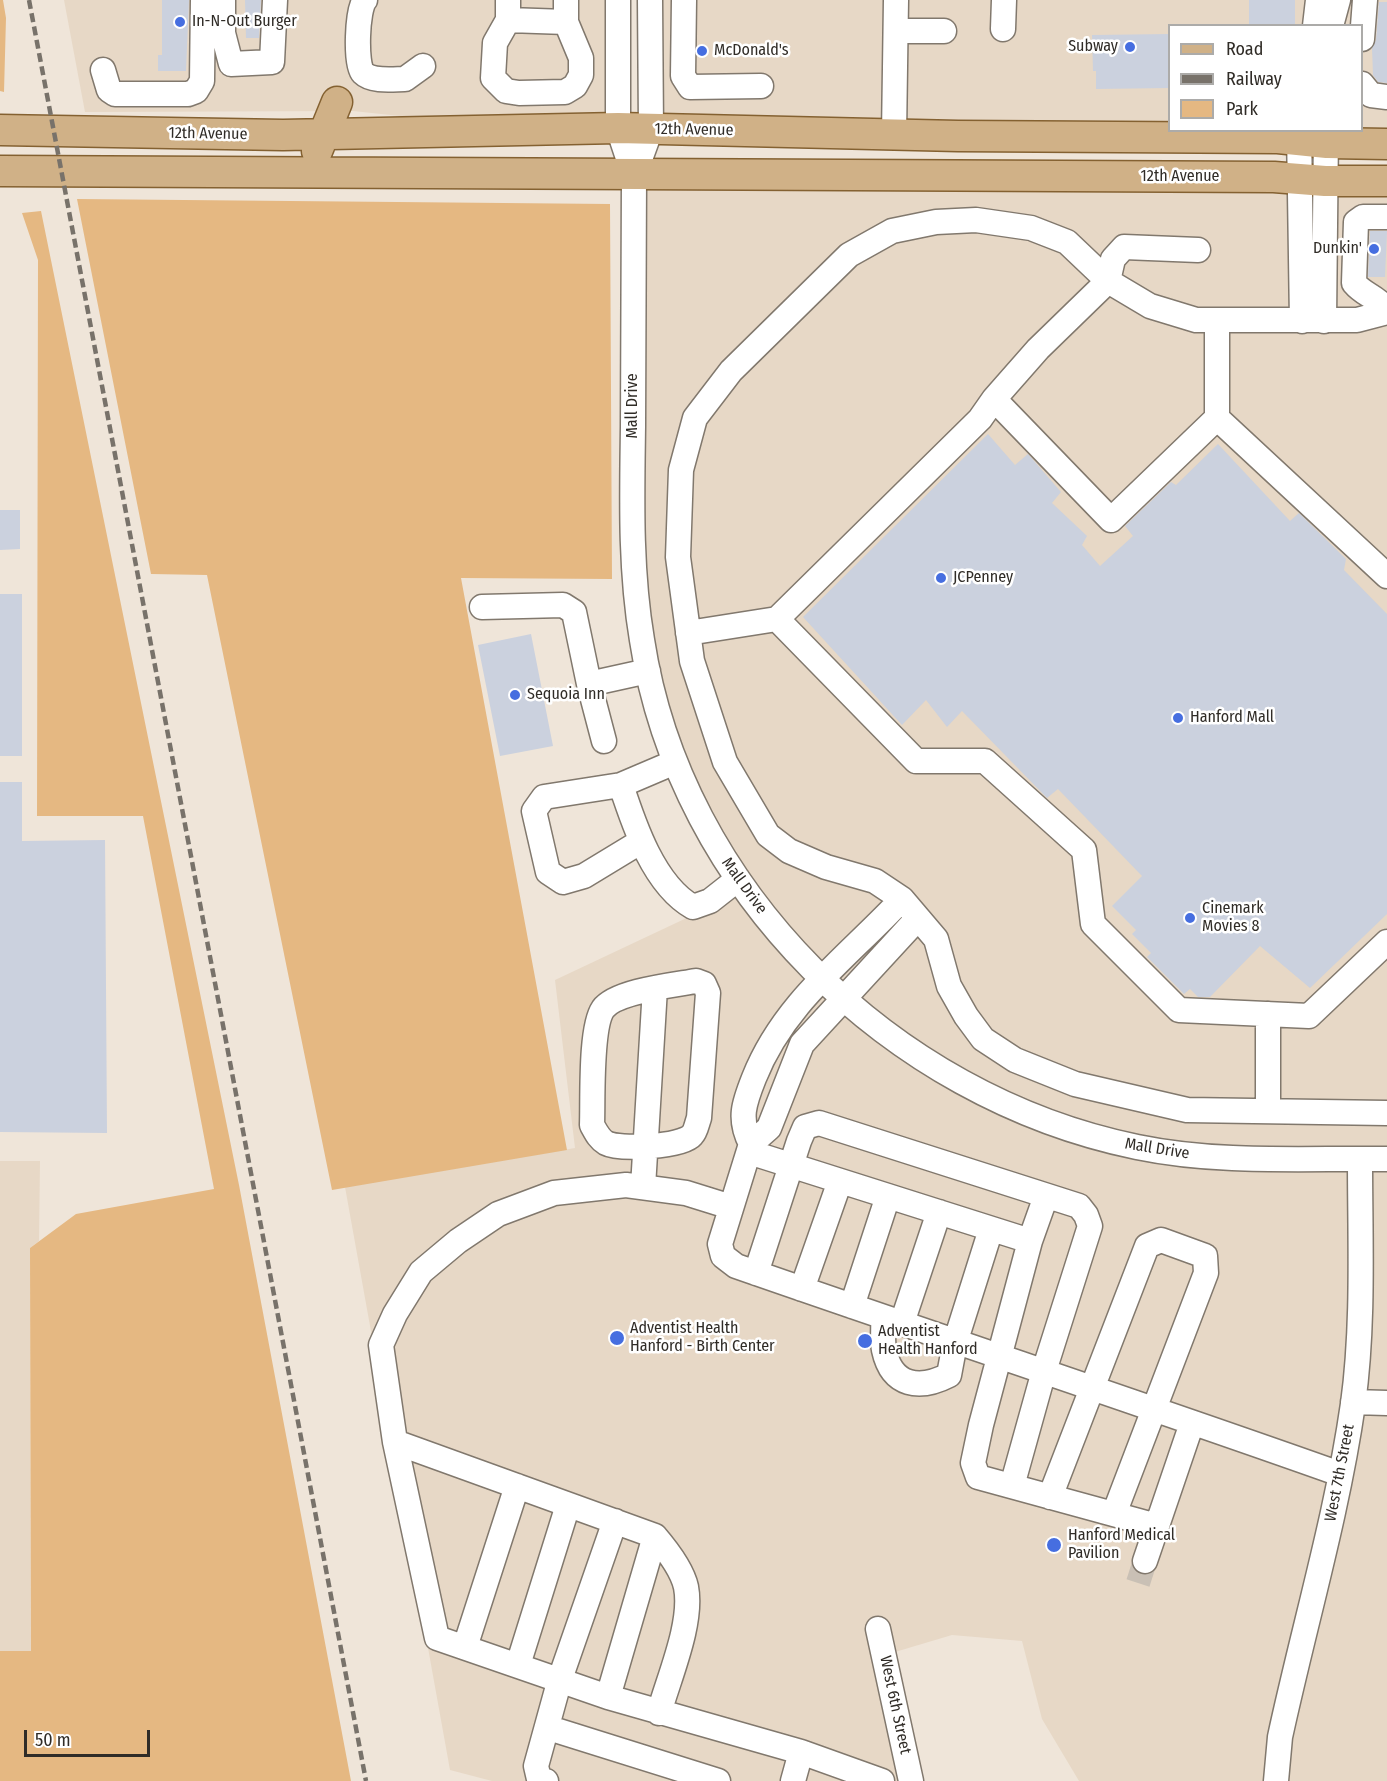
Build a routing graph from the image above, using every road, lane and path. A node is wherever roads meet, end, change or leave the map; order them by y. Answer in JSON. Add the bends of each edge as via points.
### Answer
{"nodes":[{"id":1,"x":203,"y":0,"type":"edge"},
{"id":2,"x":223,"y":0,"type":"edge"},
{"id":3,"x":274,"y":0,"type":"edge"},
{"id":4,"x":365,"y":0,"type":"edge"},
{"id":5,"x":618,"y":0,"type":"edge"},
{"id":6,"x":650,"y":0,"type":"edge"},
{"id":7,"x":684,"y":0,"type":"edge"},
{"id":8,"x":896,"y":0,"type":"edge"},
{"id":9,"x":1004,"y":0,"type":"edge"},
{"id":10,"x":1318,"y":0,"type":"edge"},
{"id":11,"x":1338,"y":0,"type":"edge"},
{"id":12,"x":1365,"y":0,"type":"edge"},
{"id":13,"x":508,"y":10,"type":"edge"},
{"id":14,"x":566,"y":11,"type":"edge"},
{"id":15,"x":1315,"y":24,"type":"edge"},
{"id":16,"x":1332,"y":24,"type":"edge"},
{"id":17,"x":1363,"y":26,"type":"edge"},
{"id":18,"x":1003,"y":29,"type":"dead end"},
{"id":19,"x":896,"y":31,"type":"junction"},
{"id":20,"x":944,"y":31,"type":"dead end"},
{"id":21,"x":423,"y":66,"type":"dead end"},
{"id":22,"x":103,"y":70,"type":"dead end"},
{"id":23,"x":1363,"y":85,"type":"edge"},
{"id":24,"x":761,"y":86,"type":"dead end"},
{"id":25,"x":1387,"y":98,"type":"edge"},
{"id":26,"x":337,"y":102,"type":"dead end"},
{"id":27,"x":618,"y":128,"type":"junction"},
{"id":28,"x":651,"y":129,"type":"junction"},
{"id":29,"x":1,"y":132,"type":"edge"},
{"id":30,"x":326,"y":134,"type":"junction"},
{"id":31,"x":894,"y":135,"type":"junction"},
{"id":32,"x":1313,"y":136,"type":"edge"},
{"id":33,"x":1387,"y":144,"type":"edge"},
{"id":34,"x":0,"y":171,"type":"edge"},
{"id":35,"x":130,"y":171,"type":"junction"},
{"id":36,"x":634,"y":176,"type":"junction"},
{"id":37,"x":1313,"y":180,"type":"junction"},
{"id":38,"x":1387,"y":181,"type":"edge"},
{"id":39,"x":1387,"y":217,"type":"edge"},
{"id":40,"x":1198,"y":250,"type":"dead end"},
{"id":41,"x":1108,"y":281,"type":"junction"},
{"id":42,"x":1387,"y":311,"type":"edge"},
{"id":43,"x":1313,"y":321,"type":"junction"},
{"id":44,"x":1217,"y":322,"type":"junction"},
{"id":45,"x":994,"y":399,"type":"junction"},
{"id":46,"x":1217,"y":417,"type":"junction"},
{"id":47,"x":1387,"y":576,"type":"edge"},
{"id":48,"x":482,"y":607,"type":"dead end"},
{"id":49,"x":777,"y":619,"type":"junction"},
{"id":50,"x":688,"y":633,"type":"junction"},
{"id":51,"x":648,"y":671,"type":"junction"},
{"id":52,"x":589,"y":684,"type":"junction"},
{"id":53,"x":604,"y":741,"type":"dead end"},
{"id":54,"x":675,"y":762,"type":"junction"},
{"id":55,"x":621,"y":785,"type":"junction"},
{"id":56,"x":640,"y":842,"type":"junction"},
{"id":57,"x":738,"y":879,"type":"junction"},
{"id":58,"x":902,"y":899,"type":"junction"},
{"id":59,"x":918,"y":918,"type":"junction"},
{"id":60,"x":1387,"y":942,"type":"edge"},
{"id":61,"x":823,"y":977,"type":"junction"},
{"id":62,"x":655,"y":988,"type":"junction"},
{"id":63,"x":847,"y":999,"type":"junction"},
{"id":64,"x":1268,"y":1014,"type":"junction"},
{"id":65,"x":1268,"y":1112,"type":"junction"},
{"id":66,"x":1387,"y":1113,"type":"edge"},
{"id":67,"x":645,"y":1146,"type":"junction"},
{"id":68,"x":750,"y":1148,"type":"junction"},
{"id":69,"x":1360,"y":1159,"type":"junction"},
{"id":70,"x":1387,"y":1159,"type":"edge"},
{"id":71,"x":791,"y":1165,"type":"junction"},
{"id":72,"x":840,"y":1181,"type":"junction"},
{"id":73,"x":642,"y":1187,"type":"junction"},
{"id":74,"x":888,"y":1196,"type":"junction"},
{"id":75,"x":1046,"y":1196,"type":"junction"},
{"id":76,"x":731,"y":1207,"type":"junction"},
{"id":77,"x":939,"y":1212,"type":"junction"},
{"id":78,"x":991,"y":1229,"type":"junction"},
{"id":79,"x":1030,"y":1241,"type":"junction"},
{"id":80,"x":756,"y":1273,"type":"junction"},
{"id":81,"x":802,"y":1289,"type":"junction"},
{"id":82,"x":852,"y":1306,"type":"junction"},
{"id":83,"x":892,"y":1320,"type":"junction"},
{"id":84,"x":955,"y":1343,"type":"junction"},
{"id":85,"x":1000,"y":1356,"type":"junction"},
{"id":86,"x":1044,"y":1371,"type":"junction"},
{"id":87,"x":1092,"y":1387,"type":"junction"},
{"id":88,"x":1353,"y":1402,"type":"junction"},
{"id":89,"x":1387,"y":1402,"type":"edge"},
{"id":90,"x":1152,"y":1408,"type":"junction"},
{"id":91,"x":1192,"y":1423,"type":"junction"},
{"id":92,"x":395,"y":1442,"type":"junction"},
{"id":93,"x":1340,"y":1474,"type":"junction"},
{"id":94,"x":517,"y":1486,"type":"junction"},
{"id":95,"x":1012,"y":1486,"type":"junction"},
{"id":96,"x":1050,"y":1497,"type":"junction"},
{"id":97,"x":568,"y":1504,"type":"junction"},
{"id":98,"x":1114,"y":1514,"type":"junction"},
{"id":99,"x":615,"y":1521,"type":"junction"},
{"id":100,"x":1157,"y":1526,"type":"junction"},
{"id":101,"x":655,"y":1536,"type":"junction"},
{"id":102,"x":1145,"y":1561,"type":"tunnel mouth"},
{"id":103,"x":878,"y":1629,"type":"dead end"},
{"id":104,"x":465,"y":1647,"type":"junction"},
{"id":105,"x":518,"y":1665,"type":"junction"},
{"id":106,"x":560,"y":1679,"type":"junction"},
{"id":107,"x":608,"y":1696,"type":"junction"},
{"id":108,"x":659,"y":1713,"type":"junction"},
{"id":109,"x":549,"y":1728,"type":"junction"},
{"id":110,"x":801,"y":1752,"type":"junction"},
{"id":111,"x":546,"y":1781,"type":"edge"},
{"id":112,"x":718,"y":1781,"type":"edge"},
{"id":113,"x":793,"y":1781,"type":"edge"},
{"id":114,"x":882,"y":1781,"type":"edge"},
{"id":115,"x":911,"y":1781,"type":"edge"},
{"id":116,"x":1276,"y":1781,"type":"edge"}],
"edges":[{"from":1,"to":22,"type":"street","via":[[202,81],[196,91],[114,94]]},
{"from":2,"to":3,"type":"street","via":[[223,33],[231,64],[272,62]]},
{"from":4,"to":21,"type":"street","via":[[359,10],[358,63],[365,75],[405,79]]},
{"from":5,"to":27,"type":"street","name":"Mall Drive"},
{"from":6,"to":28,"type":"street"},
{"from":7,"to":24,"type":"street","via":[[685,83],[690,87]]},
{"from":8,"to":19,"type":"street"},
{"from":9,"to":18,"type":"street"},
{"from":10,"to":15,"type":"street"},
{"from":11,"to":16,"type":"street"},
{"from":12,"to":17,"type":"street"},
{"from":13,"to":14,"type":"street"},
{"from":13,"to":14,"type":"street","via":[[495,43],[493,78],[506,91],[519,93],[565,92],[575,86],[581,75],[581,58]]},
{"from":19,"to":20,"type":"street"},
{"from":19,"to":31,"type":"street"},
{"from":23,"to":25,"type":"street","via":[[1371,95]]},
{"from":26,"to":30,"type":"main road"},
{"from":27,"to":28,"type":"main road","name":"12th Avenue"},
{"from":27,"to":30,"type":"main road","name":"12th Avenue"},
{"from":27,"to":36,"type":"street","name":"Mall Drive"},
{"from":28,"to":31,"type":"main road","name":"12th Avenue"},
{"from":28,"to":36,"type":"street","name":"Mall Drive"},
{"from":29,"to":30,"type":"main road","name":"12th Avenue"},
{"from":30,"to":35,"type":"main road","via":[[315,153],[302,156],[169,156]]},
{"from":31,"to":32,"type":"main road","name":"12th Avenue"},
{"from":32,"to":33,"type":"main road","name":"12th Avenue"},
{"from":32,"to":37,"type":"street"},
{"from":34,"to":35,"type":"main road","name":"12th Avenue"},
{"from":35,"to":36,"type":"main road","name":"12th Avenue"},
{"from":36,"to":37,"type":"main road","name":"12th Avenue"},
{"from":36,"to":51,"type":"street","name":"Mall Drive","via":[[632,539],[636,600]]},
{"from":37,"to":38,"type":"main road","name":"12th Avenue"},
{"from":37,"to":43,"type":"street"},
{"from":39,"to":42,"type":"street","via":[[1363,217],[1356,222],[1354,233],[1354,283],[1362,293],[1377,298]]},
{"from":40,"to":41,"type":"street","via":[[1124,247],[1113,259]]},
{"from":41,"to":44,"type":"street","via":[[1150,306]]},
{"from":41,"to":45,"type":"street","via":[[1038,349]]},
{"from":41,"to":50,"type":"street","via":[[1067,242],[1031,228],[991,220],[936,222],[892,231],[849,255],[730,371],[695,418],[681,470],[680,495],[678,557]]},
{"from":42,"to":43,"type":"street","via":[[1357,320]]},
{"from":43,"to":44,"type":"street"},
{"from":44,"to":46,"type":"street"},
{"from":45,"to":46,"type":"street","via":[[1111,520]]},
{"from":45,"to":49,"type":"street","via":[[980,419]]},
{"from":46,"to":47,"type":"street"},
{"from":48,"to":52,"type":"street","via":[[563,605],[574,612]]},
{"from":49,"to":50,"type":"street"},
{"from":49,"to":64,"type":"street","via":[[916,761],[985,761],[1084,850],[1093,924],[1179,1010]]},
{"from":50,"to":58,"type":"street","via":[[692,661],[725,762],[768,836],[789,851],[826,867],[875,881]]},
{"from":51,"to":52,"type":"street"},
{"from":51,"to":54,"type":"street","name":"Mall Drive"},
{"from":52,"to":53,"type":"street"},
{"from":54,"to":55,"type":"street"},
{"from":54,"to":57,"type":"street","name":"Mall Drive","via":[[702,822]]},
{"from":55,"to":56,"type":"street"},
{"from":55,"to":56,"type":"street","via":[[544,797],[534,811],[548,872],[563,882],[584,876]]},
{"from":56,"to":57,"type":"street","via":[[679,899],[693,907],[710,901]]},
{"from":57,"to":61,"type":"street","name":"Mall Drive","via":[[759,909]]},
{"from":58,"to":59,"type":"street"},
{"from":58,"to":61,"type":"street"},
{"from":59,"to":63,"type":"street"},
{"from":59,"to":65,"type":"street","via":[[936,939],[949,986],[966,1016],[983,1039],[1015,1060],[1075,1084],[1187,1110]]},
{"from":60,"to":64,"type":"street","via":[[1309,1016]]},
{"from":61,"to":63,"type":"street","name":"Mall Drive"},
{"from":61,"to":68,"type":"street","via":[[765,1049],[744,1103],[743,1128]]},
{"from":62,"to":67,"type":"street"},
{"from":62,"to":67,"type":"street","via":[[612,1001],[602,1010],[594,1041],[592,1125],[608,1144]]},
{"from":62,"to":67,"type":"street","via":[[696,981],[704,984],[708,993],[699,1118],[692,1135],[679,1142]]},
{"from":63,"to":68,"type":"street","via":[[802,1044],[769,1128]]},
{"from":63,"to":69,"type":"street","name":"Mall Drive","via":[[862,1016],[909,1052],[1053,1125],[1176,1154],[1239,1159]]},
{"from":64,"to":65,"type":"street"},
{"from":65,"to":66,"type":"street"},
{"from":67,"to":73,"type":"street"},
{"from":68,"to":71,"type":"street"},
{"from":68,"to":76,"type":"street"},
{"from":69,"to":70,"type":"street","name":"Mall Drive"},
{"from":69,"to":88,"type":"street","name":"West 7th Street","via":[[1359,1316]]},
{"from":71,"to":72,"type":"street"},
{"from":71,"to":75,"type":"street","via":[[806,1127],[819,1123]]},
{"from":71,"to":80,"type":"street"},
{"from":72,"to":74,"type":"street"},
{"from":72,"to":81,"type":"street"},
{"from":73,"to":76,"type":"street","via":[[686,1193]]},
{"from":73,"to":92,"type":"street","via":[[626,1185],[554,1193],[498,1214],[421,1272],[381,1345]]},
{"from":74,"to":77,"type":"street"},
{"from":74,"to":82,"type":"street"},
{"from":75,"to":79,"type":"street"},
{"from":75,"to":86,"type":"street","via":[[1078,1206],[1090,1226]]},
{"from":76,"to":80,"type":"street","via":[[720,1244],[723,1256]]},
{"from":77,"to":78,"type":"street"},
{"from":77,"to":83,"type":"street"},
{"from":78,"to":79,"type":"street"},
{"from":78,"to":84,"type":"street"},
{"from":79,"to":85,"type":"street"},
{"from":80,"to":81,"type":"street"},
{"from":81,"to":82,"type":"street"},
{"from":82,"to":83,"type":"street"},
{"from":83,"to":84,"type":"street"},
{"from":83,"to":84,"type":"street","via":[[884,1350],[893,1371],[911,1383],[930,1385],[949,1375]]},
{"from":84,"to":85,"type":"street"},
{"from":85,"to":86,"type":"street"},
{"from":85,"to":95,"type":"street","via":[[973,1463],[978,1477]]},
{"from":86,"to":87,"type":"street"},
{"from":86,"to":95,"type":"street"},
{"from":87,"to":90,"type":"street"},
{"from":87,"to":90,"type":"street","via":[[1147,1246],[1161,1240],[1205,1256],[1206,1273]]},
{"from":87,"to":96,"type":"street"},
{"from":88,"to":89,"type":"street"},
{"from":88,"to":93,"type":"street","name":"West 7th Street"},
{"from":90,"to":91,"type":"street"},
{"from":90,"to":98,"type":"street"},
{"from":91,"to":93,"type":"street"},
{"from":91,"to":100,"type":"street"},
{"from":92,"to":94,"type":"street"},
{"from":92,"to":104,"type":"street","via":[[436,1638]]},
{"from":93,"to":116,"type":"street","name":"West 7th Street","via":[[1287,1705]]},
{"from":94,"to":97,"type":"street"},
{"from":94,"to":104,"type":"street"},
{"from":95,"to":96,"type":"street"},
{"from":96,"to":98,"type":"street"},
{"from":97,"to":99,"type":"street"},
{"from":97,"to":105,"type":"street"},
{"from":98,"to":100,"type":"street"},
{"from":99,"to":101,"type":"street"},
{"from":99,"to":106,"type":"street"},
{"from":100,"to":102,"type":"street"},
{"from":101,"to":107,"type":"street"},
{"from":101,"to":108,"type":"street","via":[[669,1552],[686,1586],[688,1612]]},
{"from":103,"to":115,"type":"street","name":"West 6th Street"},
{"from":104,"to":105,"type":"street"},
{"from":105,"to":106,"type":"street"},
{"from":106,"to":107,"type":"street"},
{"from":106,"to":109,"type":"street"},
{"from":107,"to":108,"type":"street"},
{"from":108,"to":110,"type":"street"},
{"from":109,"to":111,"type":"street","via":[[536,1766],[538,1779]]},
{"from":109,"to":112,"type":"street"},
{"from":110,"to":113,"type":"street"},
{"from":110,"to":114,"type":"street"}]}
